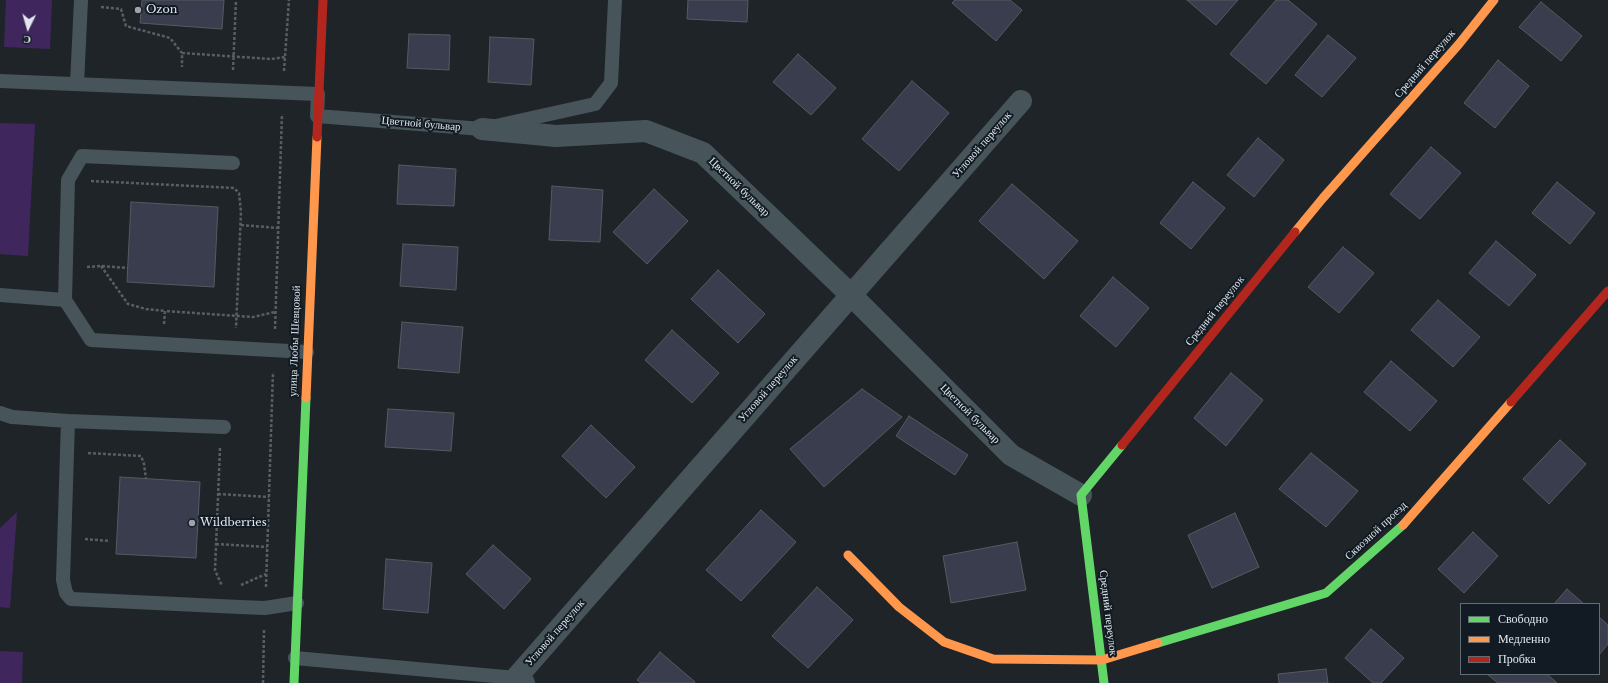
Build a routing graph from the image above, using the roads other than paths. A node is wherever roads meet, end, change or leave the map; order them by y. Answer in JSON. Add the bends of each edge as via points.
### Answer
{"nodes":[{"id":1,"x":81,"y":0,"type":"edge"},
{"id":2,"x":323,"y":0,"type":"edge"},
{"id":3,"x":615,"y":0,"type":"edge"},
{"id":4,"x":1494,"y":0,"type":"edge"},
{"id":5,"x":0,"y":81,"type":"edge"},
{"id":6,"x":77,"y":84,"type":"junction"},
{"id":7,"x":318,"y":94,"type":"junction"},
{"id":8,"x":1021,"y":101,"type":"dead end"},
{"id":9,"x":317,"y":116,"type":"junction"},
{"id":10,"x":482,"y":129,"type":"junction"},
{"id":11,"x":233,"y":163,"type":"dead end"},
{"id":12,"x":1608,"y":290,"type":"edge"},
{"id":13,"x":0,"y":295,"type":"edge"},
{"id":14,"x":851,"y":295,"type":"junction"},
{"id":15,"x":66,"y":300,"type":"junction"},
{"id":16,"x":307,"y":352,"type":"junction"},
{"id":17,"x":0,"y":413,"type":"edge"},
{"id":18,"x":68,"y":421,"type":"junction"},
{"id":19,"x":222,"y":427,"type":"road end"},
{"id":20,"x":1081,"y":495,"type":"junction"},
{"id":21,"x":848,"y":555,"type":"dead end"},
{"id":22,"x":297,"y":603,"type":"junction"},
{"id":23,"x":295,"y":658,"type":"junction"},
{"id":24,"x":1102,"y":660,"type":"junction"},
{"id":25,"x":520,"y":680,"type":"edge"},
{"id":26,"x":294,"y":683,"type":"edge"},
{"id":27,"x":1104,"y":683,"type":"edge"}],
"edges":[{"from":1,"to":6,"type":"lane"},
{"from":2,"to":7,"type":"street"},
{"from":3,"to":10,"type":"lane","via":[[611,83],[595,104]]},
{"from":4,"to":20,"type":"street","name":"Средний переулок","via":[[1459,44],[1323,198]]},
{"from":5,"to":6,"type":"lane"},
{"from":6,"to":7,"type":"lane"},
{"from":7,"to":9,"type":"lane"},
{"from":8,"to":14,"type":"street","name":"Угловой переулок"},
{"from":9,"to":10,"type":"lane","name":"Цветной бульвар"},
{"from":9,"to":16,"type":"street","name":"улица Любы Шевцовой"},
{"from":10,"to":14,"type":"street","name":"Цветной бульвар","via":[[556,136],[646,131],[703,153]]},
{"from":11,"to":15,"type":"lane","via":[[82,156],[68,180]]},
{"from":12,"to":24,"type":"street","name":"Сквозной проезд","via":[[1407,521],[1326,593]]},
{"from":13,"to":15,"type":"lane"},
{"from":14,"to":20,"type":"street","name":"Цветной бульвар","via":[[1011,454]]},
{"from":14,"to":25,"type":"street","name":"Угловой переулок"},
{"from":15,"to":16,"type":"lane","via":[[91,340]]},
{"from":16,"to":22,"type":"street","name":"улица Любы Шевцовой"},
{"from":17,"to":18,"type":"lane","via":[[12,418]]},
{"from":18,"to":19,"type":"lane"},
{"from":18,"to":22,"type":"lane","via":[[62,580],[71,599],[265,608]]},
{"from":20,"to":24,"type":"street","name":"Средний переулок"},
{"from":21,"to":24,"type":"street","via":[[899,607],[944,642],[993,659]]},
{"from":22,"to":23,"type":"street","name":"улица Любы Шевцовой"},
{"from":23,"to":25,"type":"lane"},
{"from":23,"to":26,"type":"street","name":"улица Любы Шевцовой"},
{"from":24,"to":27,"type":"street","name":"Средний переулок"}]}
